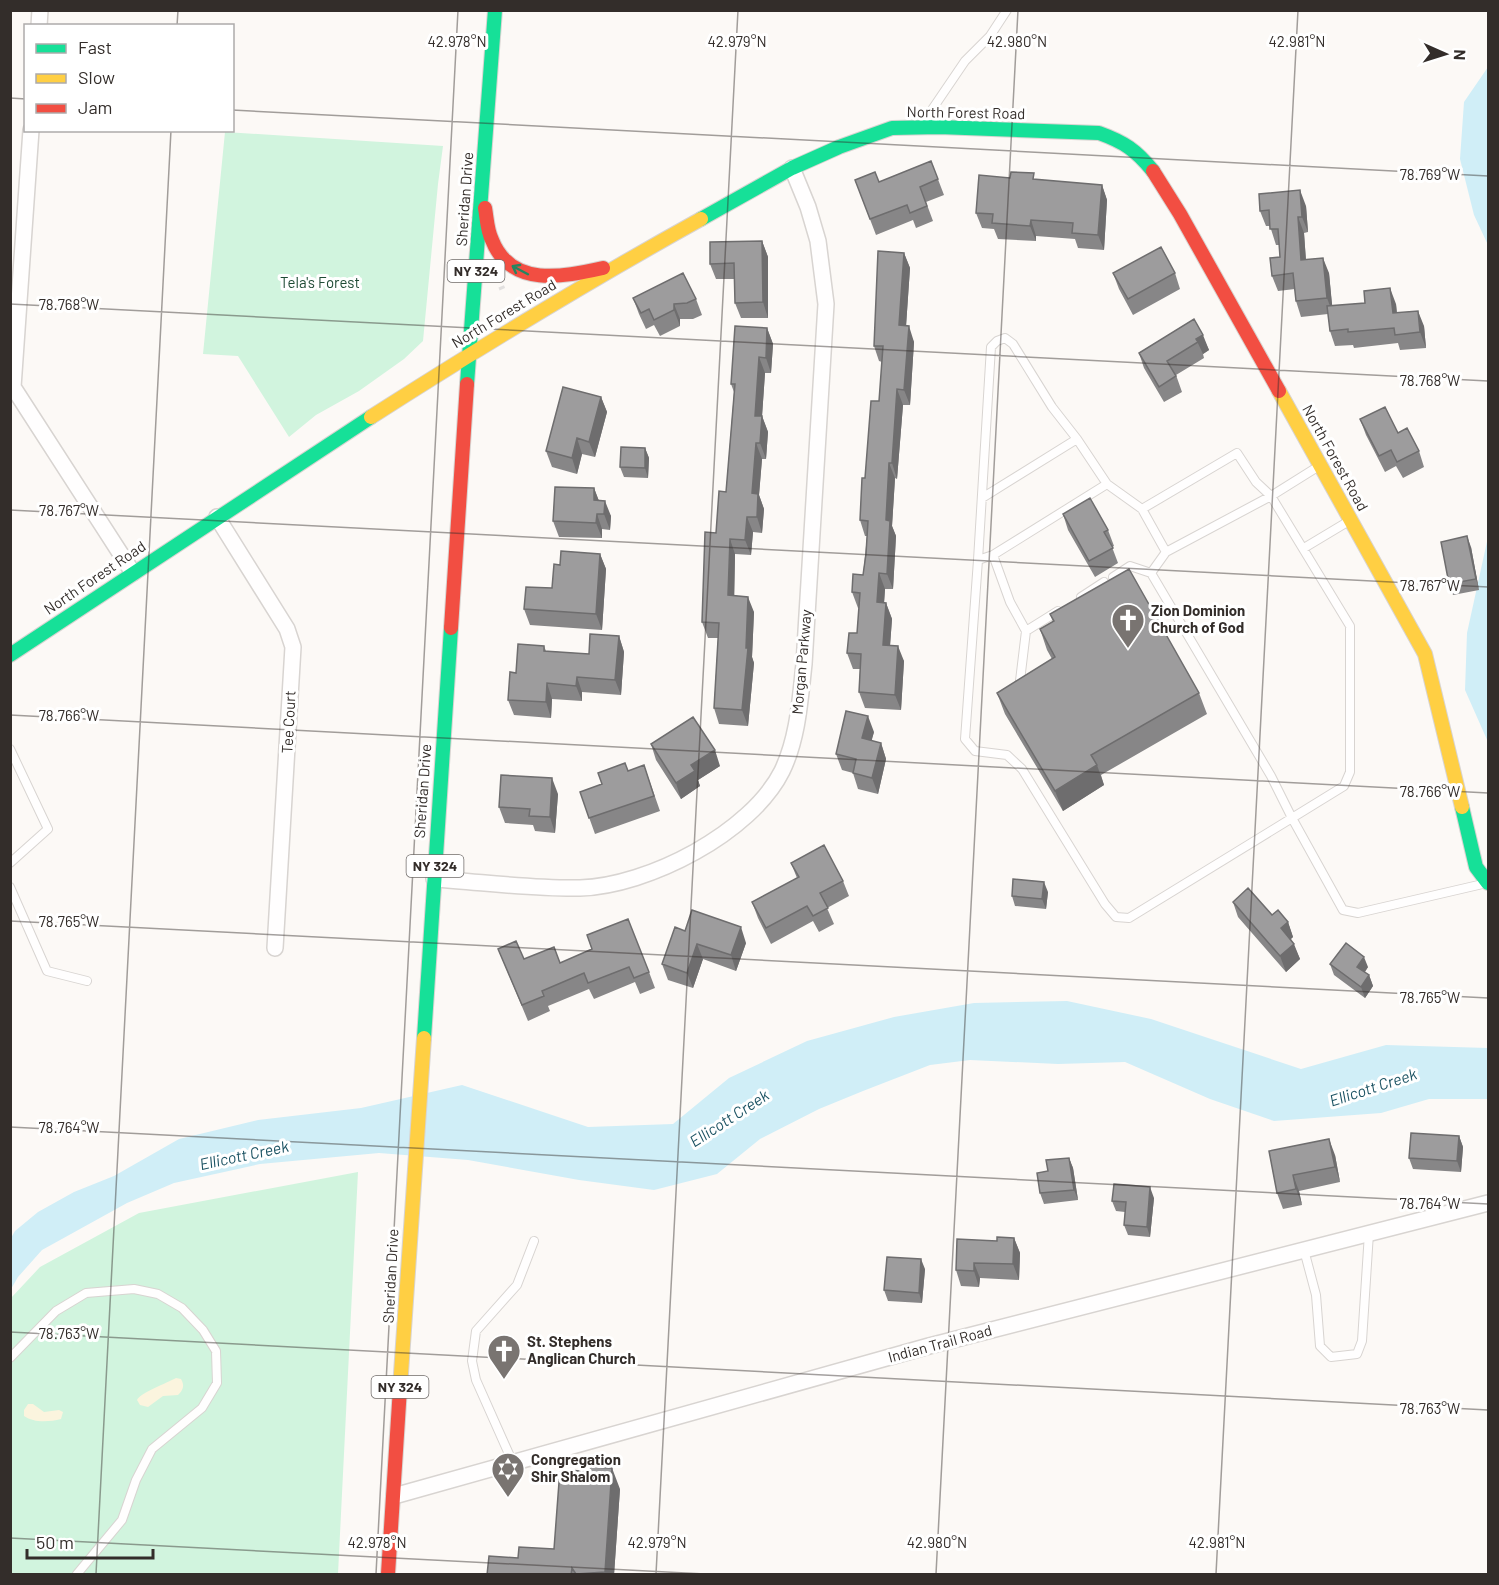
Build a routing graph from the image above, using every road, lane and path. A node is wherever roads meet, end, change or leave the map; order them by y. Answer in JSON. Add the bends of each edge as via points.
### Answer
{"nodes":[{"id":1,"x":495,"y":10,"type":"edge"},
{"id":2,"x":1007,"y":10,"type":"edge"},
{"id":3,"x":923,"y":127,"type":"junction"},
{"id":4,"x":31,"y":132,"type":"edge"},
{"id":5,"x":792,"y":168,"type":"junction"},
{"id":6,"x":482,"y":187,"type":"junction"},
{"id":7,"x":618,"y":265,"type":"junction"},
{"id":8,"x":506,"y":286,"type":"dead end"},
{"id":9,"x":499,"y":289,"type":"dead end"},
{"id":10,"x":469,"y":354,"type":"junction"},
{"id":11,"x":12,"y":386,"type":"edge"},
{"id":12,"x":1077,"y":439,"type":"junction"},
{"id":13,"x":1321,"y":465,"type":"junction"},
{"id":14,"x":1107,"y":484,"type":"junction"},
{"id":15,"x":1270,"y":496,"type":"junction"},
{"id":16,"x":982,"y":498,"type":"junction"},
{"id":17,"x":1142,"y":509,"type":"junction"},
{"id":18,"x":217,"y":517,"type":"junction"},
{"id":19,"x":1351,"y":520,"type":"junction"},
{"id":20,"x":1304,"y":548,"type":"junction"},
{"id":21,"x":1166,"y":552,"type":"junction"},
{"id":22,"x":993,"y":555,"type":"junction"},
{"id":23,"x":978,"y":560,"type":"junction"},
{"id":24,"x":133,"y":573,"type":"junction"},
{"id":25,"x":1150,"y":573,"type":"junction"},
{"id":26,"x":1113,"y":577,"type":"edge"},
{"id":27,"x":1104,"y":582,"type":"edge"},
{"id":28,"x":1075,"y":601,"type":"edge"},
{"id":29,"x":1065,"y":607,"type":"edge"},
{"id":30,"x":1026,"y":631,"type":"junction"},
{"id":31,"x":10,"y":655,"type":"edge"},
{"id":32,"x":1019,"y":690,"type":"edge"},
{"id":33,"x":10,"y":749,"type":"edge"},
{"id":34,"x":1292,"y":818,"type":"junction"},
{"id":35,"x":10,"y":863,"type":"edge"},
{"id":36,"x":434,"y":879,"type":"junction"},
{"id":37,"x":1488,"y":883,"type":"edge"},
{"id":38,"x":10,"y":887,"type":"edge"},
{"id":39,"x":275,"y":948,"type":"dead end"},
{"id":40,"x":87,"y":981,"type":"dead end"},
{"id":41,"x":1488,"y":1203,"type":"edge"},
{"id":42,"x":1369,"y":1233,"type":"junction"},
{"id":43,"x":534,"y":1241,"type":"dead end"},
{"id":44,"x":1304,"y":1250,"type":"junction"},
{"id":45,"x":10,"y":1358,"type":"edge"},
{"id":46,"x":513,"y":1463,"type":"junction"},
{"id":47,"x":394,"y":1496,"type":"junction"},
{"id":48,"x":77,"y":1575,"type":"edge"},
{"id":49,"x":388,"y":1575,"type":"edge"}],
"edges":[{"from":1,"to":6,"type":"main road","name":"Sheridan Drive","number":"NY 324"},
{"from":2,"to":3,"type":"lane","via":[[990,36],[965,62]]},
{"from":3,"to":5,"type":"main road","name":"North Forest Road","via":[[892,128]]},
{"from":3,"to":13,"type":"main road","name":"North Forest Road","via":[[1099,133],[1121,141],[1142,157],[1195,240]]},
{"from":4,"to":11,"type":"street"},
{"from":5,"to":7,"type":"main road","name":"North Forest Road"},
{"from":5,"to":36,"type":"street","name":"Morgan Parkway","via":[[818,241],[826,304],[804,664],[798,717],[782,770],[771,790],[743,819],[698,850],[636,879],[580,888]]},
{"from":7,"to":6,"type":"main road","one_way":true,"via":[[543,277],[517,270],[504,260],[490,236]]},
{"from":6,"to":10,"type":"main road","name":"Sheridan Drive","number":"NY 324"},
{"from":7,"to":10,"type":"main road","name":"North Forest Road"},
{"from":8,"to":9,"type":"path"},
{"from":10,"to":18,"type":"main road","name":"North Forest Road"},
{"from":10,"to":36,"type":"main road","name":"Sheridan Drive","number":"NY 324"},
{"from":11,"to":24,"type":"street"},
{"from":12,"to":14,"type":"lane"},
{"from":12,"to":16,"type":"lane"},
{"from":12,"to":16,"type":"lane","via":[[1052,408],[1014,344],[1005,338],[997,341],[991,347]]},
{"from":13,"to":15,"type":"lane"},
{"from":13,"to":19,"type":"main road","name":"North Forest Road"},
{"from":14,"to":17,"type":"lane"},
{"from":14,"to":22,"type":"lane"},
{"from":15,"to":17,"type":"lane","via":[[1237,453]]},
{"from":15,"to":20,"type":"lane"},
{"from":15,"to":21,"type":"lane"},
{"from":16,"to":23,"type":"lane"},
{"from":17,"to":21,"type":"lane"},
{"from":18,"to":24,"type":"main road","name":"North Forest Road"},
{"from":18,"to":39,"type":"street","name":"Tee Court","via":[[287,629],[293,647]]},
{"from":19,"to":20,"type":"lane"},
{"from":19,"to":37,"type":"main road","name":"North Forest Road","via":[[1425,654],[1476,867]]},
{"from":20,"to":34,"type":"lane","via":[[1350,626],[1351,751],[1350,772],[1344,786]]},
{"from":21,"to":25,"type":"lane"},
{"from":22,"to":23,"type":"lane"},
{"from":22,"to":30,"type":"lane","via":[[1010,602]]},
{"from":23,"to":34,"type":"lane","via":[[965,740],[975,751],[1007,755],[1022,769],[1116,917],[1129,918]]},
{"from":24,"to":31,"type":"main road","name":"North Forest Road"},
{"from":25,"to":26,"type":"lane","via":[[1130,566]]},
{"from":25,"to":34,"type":"lane"},
{"from":27,"to":28,"type":"lane"},
{"from":29,"to":30,"type":"lane"},
{"from":30,"to":32,"type":"lane"},
{"from":33,"to":35,"type":"lane","via":[[48,829]]},
{"from":34,"to":37,"type":"lane","via":[[1343,910],[1358,913]]},
{"from":36,"to":47,"type":"main road","name":"Sheridan Drive","number":"NY 324"},
{"from":38,"to":40,"type":"lane","via":[[47,971]]},
{"from":41,"to":42,"type":"street","name":"Indian Trail Road"},
{"from":42,"to":44,"type":"street","name":"Indian Trail Road"},
{"from":42,"to":44,"type":"lane","via":[[1362,1341],[1357,1354],[1331,1357],[1320,1346],[1316,1295]]},
{"from":43,"to":46,"type":"lane","via":[[517,1285],[476,1331],[472,1361],[476,1380]]},
{"from":44,"to":46,"type":"street","name":"Indian Trail Road","via":[[929,1346]]},
{"from":45,"to":48,"type":"lane","via":[[56,1311],[86,1293],[134,1289],[158,1294],[182,1308],[204,1330],[216,1351],[217,1383],[202,1408],[152,1449],[122,1520]]},
{"from":46,"to":47,"type":"street","name":"Indian Trail Road"},
{"from":47,"to":49,"type":"main road","name":"Sheridan Drive","number":"NY 324"}]}
